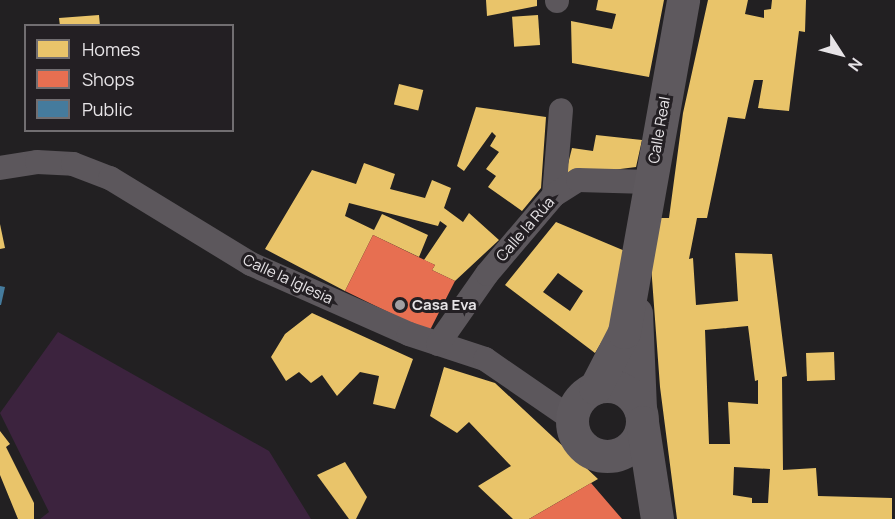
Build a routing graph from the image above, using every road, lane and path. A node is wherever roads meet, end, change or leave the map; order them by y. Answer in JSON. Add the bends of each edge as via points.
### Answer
{"nodes":[{"id":1,"x":683,"y":0,"type":"edge"},
{"id":2,"x":561,"y":110,"type":"dead end"},
{"id":3,"x":0,"y":168,"type":"edge"},
{"id":4,"x":649,"y":182,"type":"junction"},
{"id":5,"x":554,"y":195,"type":"junction"},
{"id":6,"x":636,"y":260,"type":"junction"},
{"id":7,"x":438,"y":344,"type":"junction"},
{"id":8,"x":595,"y":388,"type":"junction"},
{"id":9,"x":641,"y":416,"type":"junction"},
{"id":10,"x":572,"y":419,"type":"junction"},
{"id":11,"x":605,"y":456,"type":"junction"},
{"id":12,"x":656,"y":512,"type":"edge"}],
"edges":[{"from":1,"to":4,"type":"street","name":"Calle Real"},
{"from":2,"to":5,"type":"street"},
{"from":3,"to":7,"type":"street","name":"Calle la Iglesia","via":[[37,162],[74,164],[110,178],[252,264]]},
{"from":4,"to":5,"type":"street","name":"Calle la Rúa","via":[[578,180]]},
{"from":4,"to":6,"type":"street","name":"Calle Real"},
{"from":5,"to":7,"type":"street","name":"Calle la Rúa","via":[[487,274]]},
{"from":6,"to":8,"type":"street","name":"Calle Real","via":[[624,332]]},
{"from":6,"to":9,"type":"street","name":"Calle Real"},
{"from":7,"to":10,"type":"street","name":"Calle la Iglesia","via":[[485,359]]},
{"from":8,"to":9,"type":"street","via":[[617,387],[635,399]]},
{"from":8,"to":10,"type":"street","via":[[579,400]]},
{"from":9,"to":11,"type":"street","via":[[639,433],[626,450]]},
{"from":9,"to":12,"type":"street","name":"Calle Real"},
{"from":10,"to":11,"type":"street","via":[[573,430],[585,448]]},
{"from":11,"to":12,"type":"street","name":"Calle Real","via":[[637,479]]}]}
